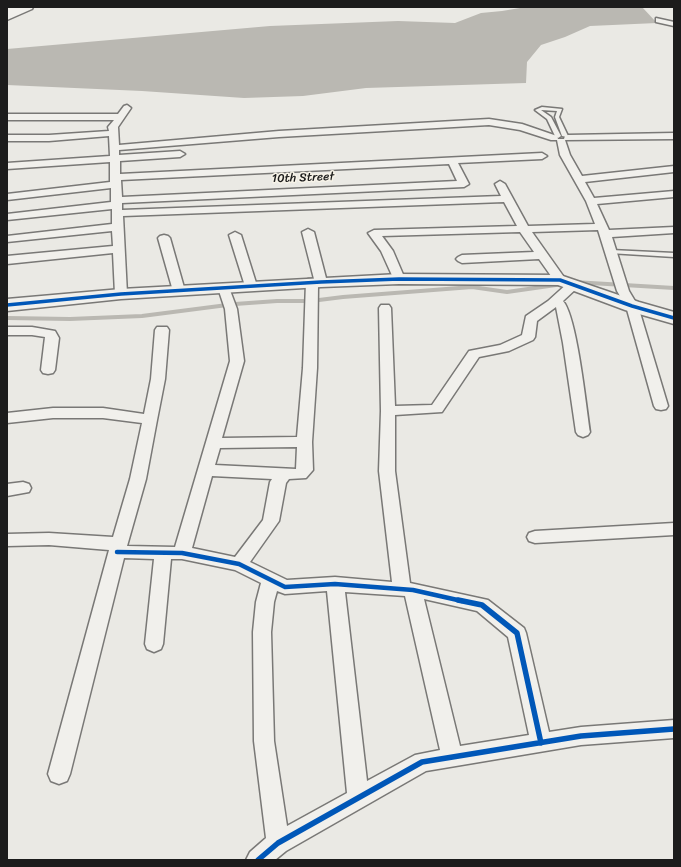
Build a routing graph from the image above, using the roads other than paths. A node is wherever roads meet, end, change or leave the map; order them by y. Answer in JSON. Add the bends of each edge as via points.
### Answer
{"nodes":[{"id":1,"x":16,"y":7,"type":"edge"},
{"id":2,"x":28,"y":7,"type":"edge"},
{"id":3,"x":7,"y":11,"type":"edge"},
{"id":4,"x":7,"y":17,"type":"edge"},
{"id":5,"x":659,"y":20,"type":"dead end"},
{"id":6,"x":674,"y":24,"type":"edge"},
{"id":7,"x":127,"y":108,"type":"dead end"},
{"id":8,"x":120,"y":116,"type":"junction"},
{"id":9,"x":7,"y":117,"type":"edge"},
{"id":10,"x":114,"y":133,"type":"junction"},
{"id":11,"x":674,"y":136,"type":"edge"},
{"id":12,"x":7,"y":138,"type":"edge"},
{"id":13,"x":561,"y":138,"type":"junction"},
{"id":14,"x":115,"y":153,"type":"junction"},
{"id":15,"x":180,"y":154,"type":"dead end"},
{"id":16,"x":542,"y":156,"type":"dead end"},
{"id":17,"x":452,"y":160,"type":"junction"},
{"id":18,"x":7,"y":166,"type":"edge"},
{"id":19,"x":674,"y":169,"type":"edge"},
{"id":20,"x":407,"y":174,"type":"dead end"},
{"id":21,"x":580,"y":179,"type":"junction"},
{"id":22,"x":116,"y":180,"type":"junction"},
{"id":23,"x":500,"y":184,"type":"dead end"},
{"id":24,"x":412,"y":187,"type":"junction"},
{"id":25,"x":233,"y":194,"type":"junction"},
{"id":26,"x":674,"y":194,"type":"edge"},
{"id":27,"x":7,"y":197,"type":"edge"},
{"id":28,"x":508,"y":199,"type":"junction"},
{"id":29,"x":591,"y":201,"type":"junction"},
{"id":30,"x":417,"y":202,"type":"junction"},
{"id":31,"x":117,"y":206,"type":"junction"},
{"id":32,"x":235,"y":209,"type":"junction"},
{"id":33,"x":7,"y":217,"type":"edge"},
{"id":34,"x":118,"y":227,"type":"junction"},
{"id":35,"x":525,"y":230,"type":"junction"},
{"id":36,"x":674,"y":230,"type":"edge"},
{"id":37,"x":604,"y":231,"type":"junction"},
{"id":38,"x":308,"y":232,"type":"dead end"},
{"id":39,"x":235,"y":234,"type":"dead end"},
{"id":40,"x":164,"y":238,"type":"dead end"},
{"id":41,"x":7,"y":239,"type":"edge"},
{"id":42,"x":119,"y":249,"type":"junction"},
{"id":43,"x":611,"y":252,"type":"junction"},
{"id":44,"x":542,"y":255,"type":"junction"},
{"id":45,"x":674,"y":255,"type":"edge"},
{"id":46,"x":462,"y":259,"type":"dead end"},
{"id":47,"x":7,"y":260,"type":"edge"},
{"id":48,"x":399,"y":279,"type":"junction"},
{"id":49,"x":567,"y":283,"type":"junction"},
{"id":50,"x":250,"y":286,"type":"junction"},
{"id":51,"x":178,"y":291,"type":"junction"},
{"id":52,"x":314,"y":292,"type":"junction"},
{"id":53,"x":625,"y":292,"type":"junction"},
{"id":54,"x":121,"y":294,"type":"junction"},
{"id":55,"x":228,"y":299,"type":"junction"},
{"id":56,"x":556,"y":300,"type":"junction"},
{"id":57,"x":7,"y":305,"type":"edge"},
{"id":58,"x":384,"y":308,"type":"dead end"},
{"id":59,"x":674,"y":318,"type":"edge"},
{"id":60,"x":162,"y":330,"type":"dead end"},
{"id":61,"x":7,"y":331,"type":"edge"},
{"id":62,"x":48,"y":370,"type":"dead end"},
{"id":63,"x":661,"y":406,"type":"dead end"},
{"id":64,"x":388,"y":411,"type":"junction"},
{"id":65,"x":7,"y":418,"type":"edge"},
{"id":66,"x":150,"y":420,"type":"junction"},
{"id":67,"x":583,"y":432,"type":"dead end"},
{"id":68,"x":304,"y":442,"type":"junction"},
{"id":69,"x":214,"y":443,"type":"junction"},
{"id":70,"x":207,"y":470,"type":"junction"},
{"id":71,"x":285,"y":474,"type":"junction"},
{"id":72,"x":23,"y":488,"type":"dead end"},
{"id":73,"x":7,"y":490,"type":"edge"},
{"id":74,"x":674,"y":529,"type":"edge"},
{"id":75,"x":535,"y":536,"type":"dead end"},
{"id":76,"x":7,"y":540,"type":"edge"},
{"id":77,"x":118,"y":548,"type":"junction"},
{"id":78,"x":162,"y":553,"type":"junction"},
{"id":79,"x":182,"y":554,"type":"junction"},
{"id":80,"x":239,"y":564,"type":"junction"},
{"id":81,"x":271,"y":580,"type":"junction"},
{"id":82,"x":335,"y":584,"type":"junction"},
{"id":83,"x":407,"y":589,"type":"junction"},
{"id":84,"x":154,"y":644,"type":"dead end"},
{"id":85,"x":674,"y":729,"type":"edge"},
{"id":86,"x":541,"y":743,"type":"junction"},
{"id":87,"x":452,"y":758,"type":"junction"},
{"id":88,"x":59,"y":774,"type":"dead end"},
{"id":89,"x":358,"y":798,"type":"junction"},
{"id":90,"x":278,"y":843,"type":"junction"},
{"id":91,"x":258,"y":860,"type":"edge"}],
"edges":[{"from":1,"to":3,"type":"main road"},
{"from":2,"to":4,"type":"main road"},
{"from":5,"to":6,"type":"street"},
{"from":7,"to":8,"type":"street"},
{"from":8,"to":9,"type":"street"},
{"from":8,"to":10,"type":"street","via":[[113,127]]},
{"from":10,"to":12,"type":"street"},
{"from":10,"to":14,"type":"street"},
{"from":11,"to":13,"type":"street"},
{"from":13,"to":13,"type":"lane","via":[[549,118],[537,110],[560,110],[557,117]]},
{"from":13,"to":14,"type":"street","via":[[522,127],[489,122],[272,135]]},
{"from":13,"to":21,"type":"street","via":[[566,155]]},
{"from":14,"to":15,"type":"street"},
{"from":14,"to":18,"type":"street"},
{"from":14,"to":22,"type":"street"},
{"from":16,"to":17,"type":"street"},
{"from":17,"to":22,"type":"street"},
{"from":17,"to":24,"type":"street","name":"10th Street","via":[[464,184]]},
{"from":19,"to":21,"type":"street"},
{"from":20,"to":24,"type":"street"},
{"from":21,"to":29,"type":"street"},
{"from":22,"to":27,"type":"street"},
{"from":22,"to":31,"type":"street"},
{"from":23,"to":28,"type":"street"},
{"from":24,"to":25,"type":"street","name":"10th Street"},
{"from":24,"to":30,"type":"street"},
{"from":25,"to":31,"type":"street","name":"10th Street"},
{"from":25,"to":32,"type":"street"},
{"from":26,"to":29,"type":"street"},
{"from":28,"to":30,"type":"street"},
{"from":28,"to":35,"type":"street"},
{"from":29,"to":37,"type":"street"},
{"from":30,"to":32,"type":"street"},
{"from":31,"to":32,"type":"street"},
{"from":31,"to":33,"type":"street"},
{"from":31,"to":34,"type":"street"},
{"from":34,"to":41,"type":"street"},
{"from":34,"to":42,"type":"street"},
{"from":35,"to":37,"type":"street"},
{"from":35,"to":44,"type":"street"},
{"from":35,"to":48,"type":"street","via":[[374,233],[387,251]]},
{"from":36,"to":37,"type":"street"},
{"from":37,"to":43,"type":"street"},
{"from":38,"to":52,"type":"street"},
{"from":39,"to":50,"type":"street"},
{"from":40,"to":51,"type":"street"},
{"from":42,"to":47,"type":"street"},
{"from":42,"to":54,"type":"street"},
{"from":43,"to":45,"type":"lane"},
{"from":43,"to":53,"type":"street"},
{"from":44,"to":46,"type":"street"},
{"from":44,"to":49,"type":"street"},
{"from":48,"to":49,"type":"main road"},
{"from":48,"to":52,"type":"main road"},
{"from":49,"to":53,"type":"main road"},
{"from":49,"to":56,"type":"street"},
{"from":50,"to":52,"type":"main road"},
{"from":50,"to":55,"type":"main road"},
{"from":51,"to":54,"type":"main road"},
{"from":51,"to":55,"type":"main road"},
{"from":52,"to":68,"type":"street"},
{"from":53,"to":59,"type":"main road"},
{"from":53,"to":63,"type":"street"},
{"from":54,"to":57,"type":"main road"},
{"from":55,"to":69,"type":"street","via":[[237,361]]},
{"from":56,"to":64,"type":"street","via":[[531,319],[528,337],[504,348],[474,354],[437,409]]},
{"from":56,"to":67,"type":"street","via":[[562,307],[570,343]]},
{"from":58,"to":64,"type":"street"},
{"from":60,"to":66,"type":"street","via":[[158,379]]},
{"from":61,"to":62,"type":"street","via":[[50,334],[52,338]]},
{"from":64,"to":83,"type":"street","via":[[387,471]]},
{"from":65,"to":66,"type":"street","via":[[53,413],[103,413]]},
{"from":66,"to":77,"type":"street","via":[[138,479]]},
{"from":68,"to":69,"type":"street"},
{"from":68,"to":71,"type":"street","via":[[305,470],[300,474]]},
{"from":69,"to":70,"type":"street"},
{"from":70,"to":71,"type":"street"},
{"from":70,"to":79,"type":"street"},
{"from":71,"to":80,"type":"street","via":[[278,482],[271,521]]},
{"from":72,"to":73,"type":"street"},
{"from":74,"to":75,"type":"street"},
{"from":76,"to":77,"type":"street","via":[[49,539]]},
{"from":77,"to":78,"type":"street"},
{"from":77,"to":88,"type":"street"},
{"from":78,"to":79,"type":"street"},
{"from":78,"to":84,"type":"street"},
{"from":79,"to":80,"type":"street"},
{"from":80,"to":81,"type":"street"},
{"from":81,"to":82,"type":"street","via":[[286,587]]},
{"from":81,"to":90,"type":"street","via":[[262,632],[262,668],[264,741]]},
{"from":82,"to":83,"type":"street"},
{"from":82,"to":89,"type":"street"},
{"from":83,"to":86,"type":"street","via":[[482,605],[517,633]]},
{"from":83,"to":87,"type":"street"},
{"from":85,"to":86,"type":"street","via":[[581,736]]},
{"from":86,"to":87,"type":"street"},
{"from":87,"to":89,"type":"street","via":[[422,762]]},
{"from":89,"to":90,"type":"street"},
{"from":90,"to":91,"type":"street"}]}
